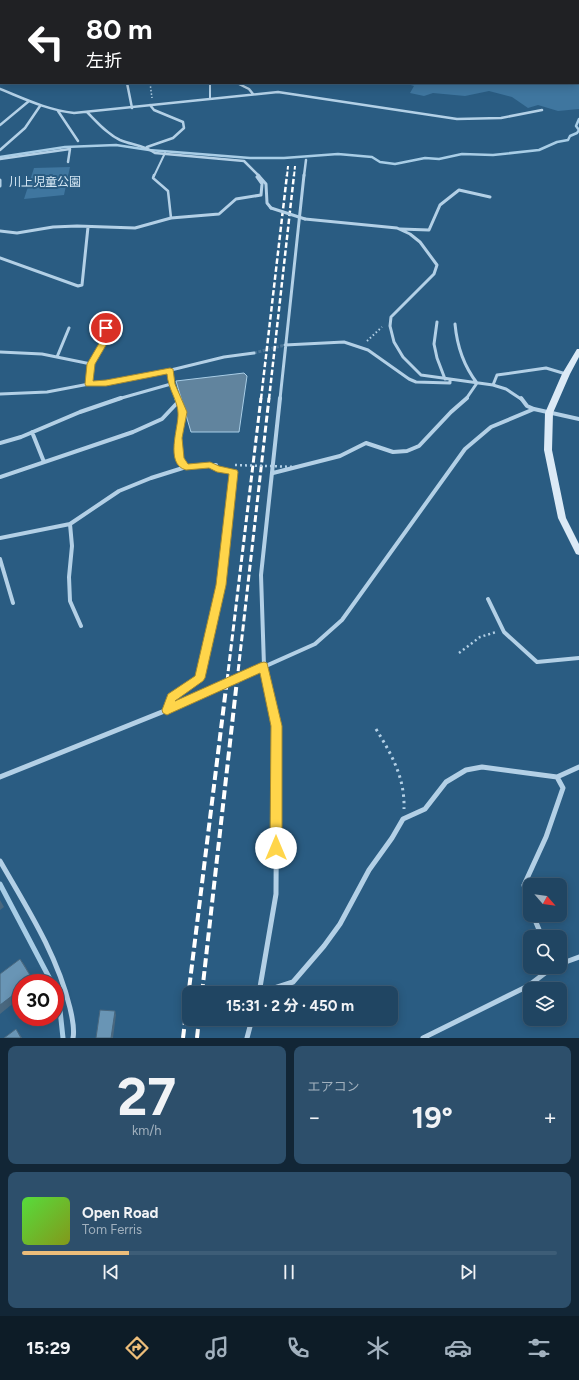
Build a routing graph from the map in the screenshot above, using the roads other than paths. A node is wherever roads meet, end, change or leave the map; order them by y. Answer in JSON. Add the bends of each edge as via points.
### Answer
{"nodes":[{"id":1,"x":127,"y":84,"type":"edge"},
{"id":2,"x":210,"y":84,"type":"edge"},
{"id":3,"x":239,"y":84,"type":"edge"},
{"id":4,"x":0,"y":88,"type":"edge"},
{"id":5,"x":252,"y":94,"type":"junction"},
{"id":6,"x":210,"y":99,"type":"junction"},
{"id":7,"x":29,"y":101,"type":"junction"},
{"id":8,"x":151,"y":105,"type":"junction"},
{"id":9,"x":40,"y":106,"type":"junction"},
{"id":10,"x":132,"y":108,"type":"junction"},
{"id":11,"x":542,"y":110,"type":"dead end"},
{"id":12,"x":58,"y":111,"type":"junction"},
{"id":13,"x":87,"y":112,"type":"junction"},
{"id":14,"x":0,"y":125,"type":"edge"},
{"id":15,"x":78,"y":141,"type":"dead end"},
{"id":16,"x":147,"y":147,"type":"junction"},
{"id":17,"x":0,"y":150,"type":"edge"},
{"id":18,"x":165,"y":154,"type":"junction"},
{"id":19,"x":0,"y":159,"type":"edge"},
{"id":20,"x":306,"y":160,"type":"dead end"},
{"id":21,"x":68,"y":162,"type":"dead end"},
{"id":22,"x":259,"y":176,"type":"junction"},
{"id":23,"x":0,"y":180,"type":"edge"},
{"id":24,"x":0,"y":186,"type":"edge"},
{"id":25,"x":490,"y":197,"type":"dead end"},
{"id":26,"x":171,"y":218,"type":"junction"},
{"id":27,"x":88,"y":227,"type":"junction"},
{"id":28,"x":400,"y":229,"type":"junction"},
{"id":29,"x":0,"y":232,"type":"edge"},
{"id":30,"x":0,"y":258,"type":"edge"},
{"id":31,"x":437,"y":322,"type":"dead end"},
{"id":32,"x":455,"y":324,"type":"dead end"},
{"id":33,"x":69,"y":328,"type":"dead end"},
{"id":34,"x":106,"y":328,"type":"dead end"},
{"id":35,"x":285,"y":345,"type":"junction"},
{"id":36,"x":579,"y":351,"type":"edge"},
{"id":37,"x":0,"y":352,"type":"edge"},
{"id":38,"x":254,"y":352,"type":"tunnel mouth"},
{"id":39,"x":57,"y":357,"type":"junction"},
{"id":40,"x":91,"y":364,"type":"junction"},
{"id":41,"x":170,"y":370,"type":"junction"},
{"id":42,"x":566,"y":374,"type":"junction"},
{"id":43,"x":445,"y":379,"type":"junction"},
{"id":44,"x":450,"y":380,"type":"junction"},
{"id":45,"x":478,"y":383,"type":"junction"},
{"id":46,"x":89,"y":384,"type":"junction"},
{"id":47,"x":171,"y":384,"type":"junction"},
{"id":48,"x":493,"y":385,"type":"junction"},
{"id":49,"x":0,"y":394,"type":"edge"},
{"id":50,"x":178,"y":402,"type":"junction"},
{"id":51,"x":534,"y":410,"type":"junction"},
{"id":52,"x":550,"y":413,"type":"junction"},
{"id":53,"x":579,"y":419,"type":"edge"},
{"id":54,"x":32,"y":432,"type":"junction"},
{"id":55,"x":0,"y":443,"type":"edge"},
{"id":56,"x":44,"y":462,"type":"junction"},
{"id":57,"x":210,"y":465,"type":"junction"},
{"id":58,"x":216,"y":465,"type":"dead end"},
{"id":59,"x":186,"y":467,"type":"junction"},
{"id":60,"x":273,"y":473,"type":"junction"},
{"id":61,"x":0,"y":477,"type":"edge"},
{"id":62,"x":70,"y":524,"type":"junction"},
{"id":63,"x":0,"y":538,"type":"edge"},
{"id":64,"x":579,"y":552,"type":"edge"},
{"id":65,"x":0,"y":559,"type":"edge"},
{"id":66,"x":488,"y":599,"type":"dead end"},
{"id":67,"x":13,"y":603,"type":"dead end"},
{"id":68,"x":80,"y":626,"type":"dead end"},
{"id":69,"x":579,"y":658,"type":"edge"},
{"id":70,"x":264,"y":666,"type":"junction"},
{"id":71,"x":167,"y":710,"type":"junction"},
{"id":72,"x":579,"y":767,"type":"edge"},
{"id":73,"x":0,"y":777,"type":"edge"},
{"id":74,"x":557,"y":777,"type":"junction"},
{"id":75,"x":0,"y":861,"type":"edge"},
{"id":76,"x":527,"y":878,"type":"edge"},
{"id":77,"x":579,"y":957,"type":"edge"},
{"id":78,"x":567,"y":961,"type":"edge"},
{"id":79,"x":544,"y":974,"type":"edge"},
{"id":80,"x":251,"y":1026,"type":"edge"},
{"id":81,"x":438,"y":1035,"type":"edge"},
{"id":82,"x":73,"y":1038,"type":"edge"},
{"id":83,"x":248,"y":1038,"type":"edge"},
{"id":84,"x":423,"y":1038,"type":"edge"}],
"edges":[{"from":1,"to":10,"type":"street"},
{"from":2,"to":6,"type":"lane"},
{"from":3,"to":5,"type":"street","via":[[249,89]]},
{"from":4,"to":7,"type":"street"},
{"from":5,"to":6,"type":"street"},
{"from":5,"to":11,"type":"street","via":[[278,92],[457,119],[501,118]]},
{"from":6,"to":8,"type":"street"},
{"from":7,"to":9,"type":"street"},
{"from":7,"to":14,"type":"street"},
{"from":8,"to":10,"type":"street"},
{"from":8,"to":16,"type":"street","via":[[154,110],[183,122],[184,128],[173,138]]},
{"from":9,"to":12,"type":"street"},
{"from":9,"to":17,"type":"street","via":[[25,128]]},
{"from":10,"to":13,"type":"street"},
{"from":12,"to":13,"type":"street"},
{"from":12,"to":15,"type":"street"},
{"from":13,"to":16,"type":"street","via":[[120,140]]},
{"from":16,"to":18,"type":"street","via":[[153,152]]},
{"from":18,"to":22,"type":"street","via":[[244,161]]},
{"from":18,"to":26,"type":"lane","via":[[153,178],[168,191]]},
{"from":19,"to":21,"type":"street","via":[[70,149]]},
{"from":20,"to":35,"type":"street"},
{"from":22,"to":26,"type":"street","via":[[257,178],[262,184],[261,195],[236,199],[219,214]]},
{"from":22,"to":28,"type":"street","bridge":true,"via":[[266,184],[267,203],[271,208],[305,219]]},
{"from":23,"to":24,"type":"street"},
{"from":25,"to":28,"type":"street","via":[[460,190],[440,205],[429,230]]},
{"from":26,"to":27,"type":"street","via":[[135,228]]},
{"from":27,"to":29,"type":"street"},
{"from":27,"to":30,"type":"street","via":[[82,285],[78,286]]},
{"from":28,"to":43,"type":"street","via":[[419,240],[437,265],[434,274],[391,317],[391,333],[397,350],[412,368],[421,375]]},
{"from":31,"to":43,"type":"street","via":[[434,344]]},
{"from":32,"to":45,"type":"street","via":[[458,348],[468,372]]},
{"from":33,"to":39,"type":"street"},
{"from":34,"to":40,"type":"street","via":[[105,340]]},
{"from":35,"to":44,"type":"street","via":[[344,342],[362,348],[416,382],[450,383]]},
{"from":35,"to":60,"type":"street"},
{"from":36,"to":42,"type":"street"},
{"from":37,"to":39,"type":"street"},
{"from":38,"to":41,"type":"street"},
{"from":39,"to":40,"type":"street"},
{"from":40,"to":46,"type":"street"},
{"from":41,"to":46,"type":"street"},
{"from":41,"to":47,"type":"street"},
{"from":42,"to":48,"type":"street","via":[[546,368],[497,375]]},
{"from":42,"to":52,"type":"street"},
{"from":43,"to":44,"type":"street"},
{"from":44,"to":45,"type":"street"},
{"from":45,"to":48,"type":"street"},
{"from":45,"to":60,"type":"street","via":[[467,398],[419,446],[407,451],[393,452],[366,443],[340,456]]},
{"from":46,"to":49,"type":"street","via":[[47,392]]},
{"from":47,"to":50,"type":"street"},
{"from":47,"to":54,"type":"street","via":[[82,411]]},
{"from":48,"to":51,"type":"street","via":[[520,397]]},
{"from":50,"to":56,"type":"street","via":[[162,419],[140,429]]},
{"from":50,"to":59,"type":"street","via":[[182,412],[178,438],[179,459]]},
{"from":51,"to":52,"type":"street"},
{"from":51,"to":70,"type":"street","via":[[492,427],[465,449],[342,620],[315,644]]},
{"from":52,"to":53,"type":"street"},
{"from":52,"to":64,"type":"street","via":[[548,450],[562,518]]},
{"from":54,"to":55,"type":"street"},
{"from":54,"to":56,"type":"street"},
{"from":56,"to":61,"type":"street"},
{"from":57,"to":58,"type":"street"},
{"from":57,"to":59,"type":"street"},
{"from":57,"to":71,"type":"street","via":[[234,472],[221,585],[200,678],[172,697]]},
{"from":59,"to":62,"type":"street","via":[[119,491]]},
{"from":60,"to":70,"type":"street","via":[[261,575]]},
{"from":62,"to":63,"type":"street"},
{"from":62,"to":68,"type":"street","via":[[70,601]]},
{"from":65,"to":67,"type":"street"},
{"from":66,"to":69,"type":"street","via":[[504,632],[538,662]]},
{"from":70,"to":71,"type":"street"},
{"from":70,"to":74,"type":"street","via":[[277,726],[276,894],[259,993],[293,982],[340,924],[369,870],[403,819],[425,809],[446,782],[466,770],[482,767]]},
{"from":71,"to":73,"type":"street"},
{"from":72,"to":74,"type":"street"},
{"from":74,"to":76,"type":"street","via":[[563,788],[546,837]]},
{"from":75,"to":82,"type":"street","via":[[49,947],[69,1002]]},
{"from":77,"to":78,"type":"street"},
{"from":79,"to":81,"type":"street","via":[[528,986]]},
{"from":80,"to":83,"type":"street"},
{"from":81,"to":84,"type":"street"}]}
